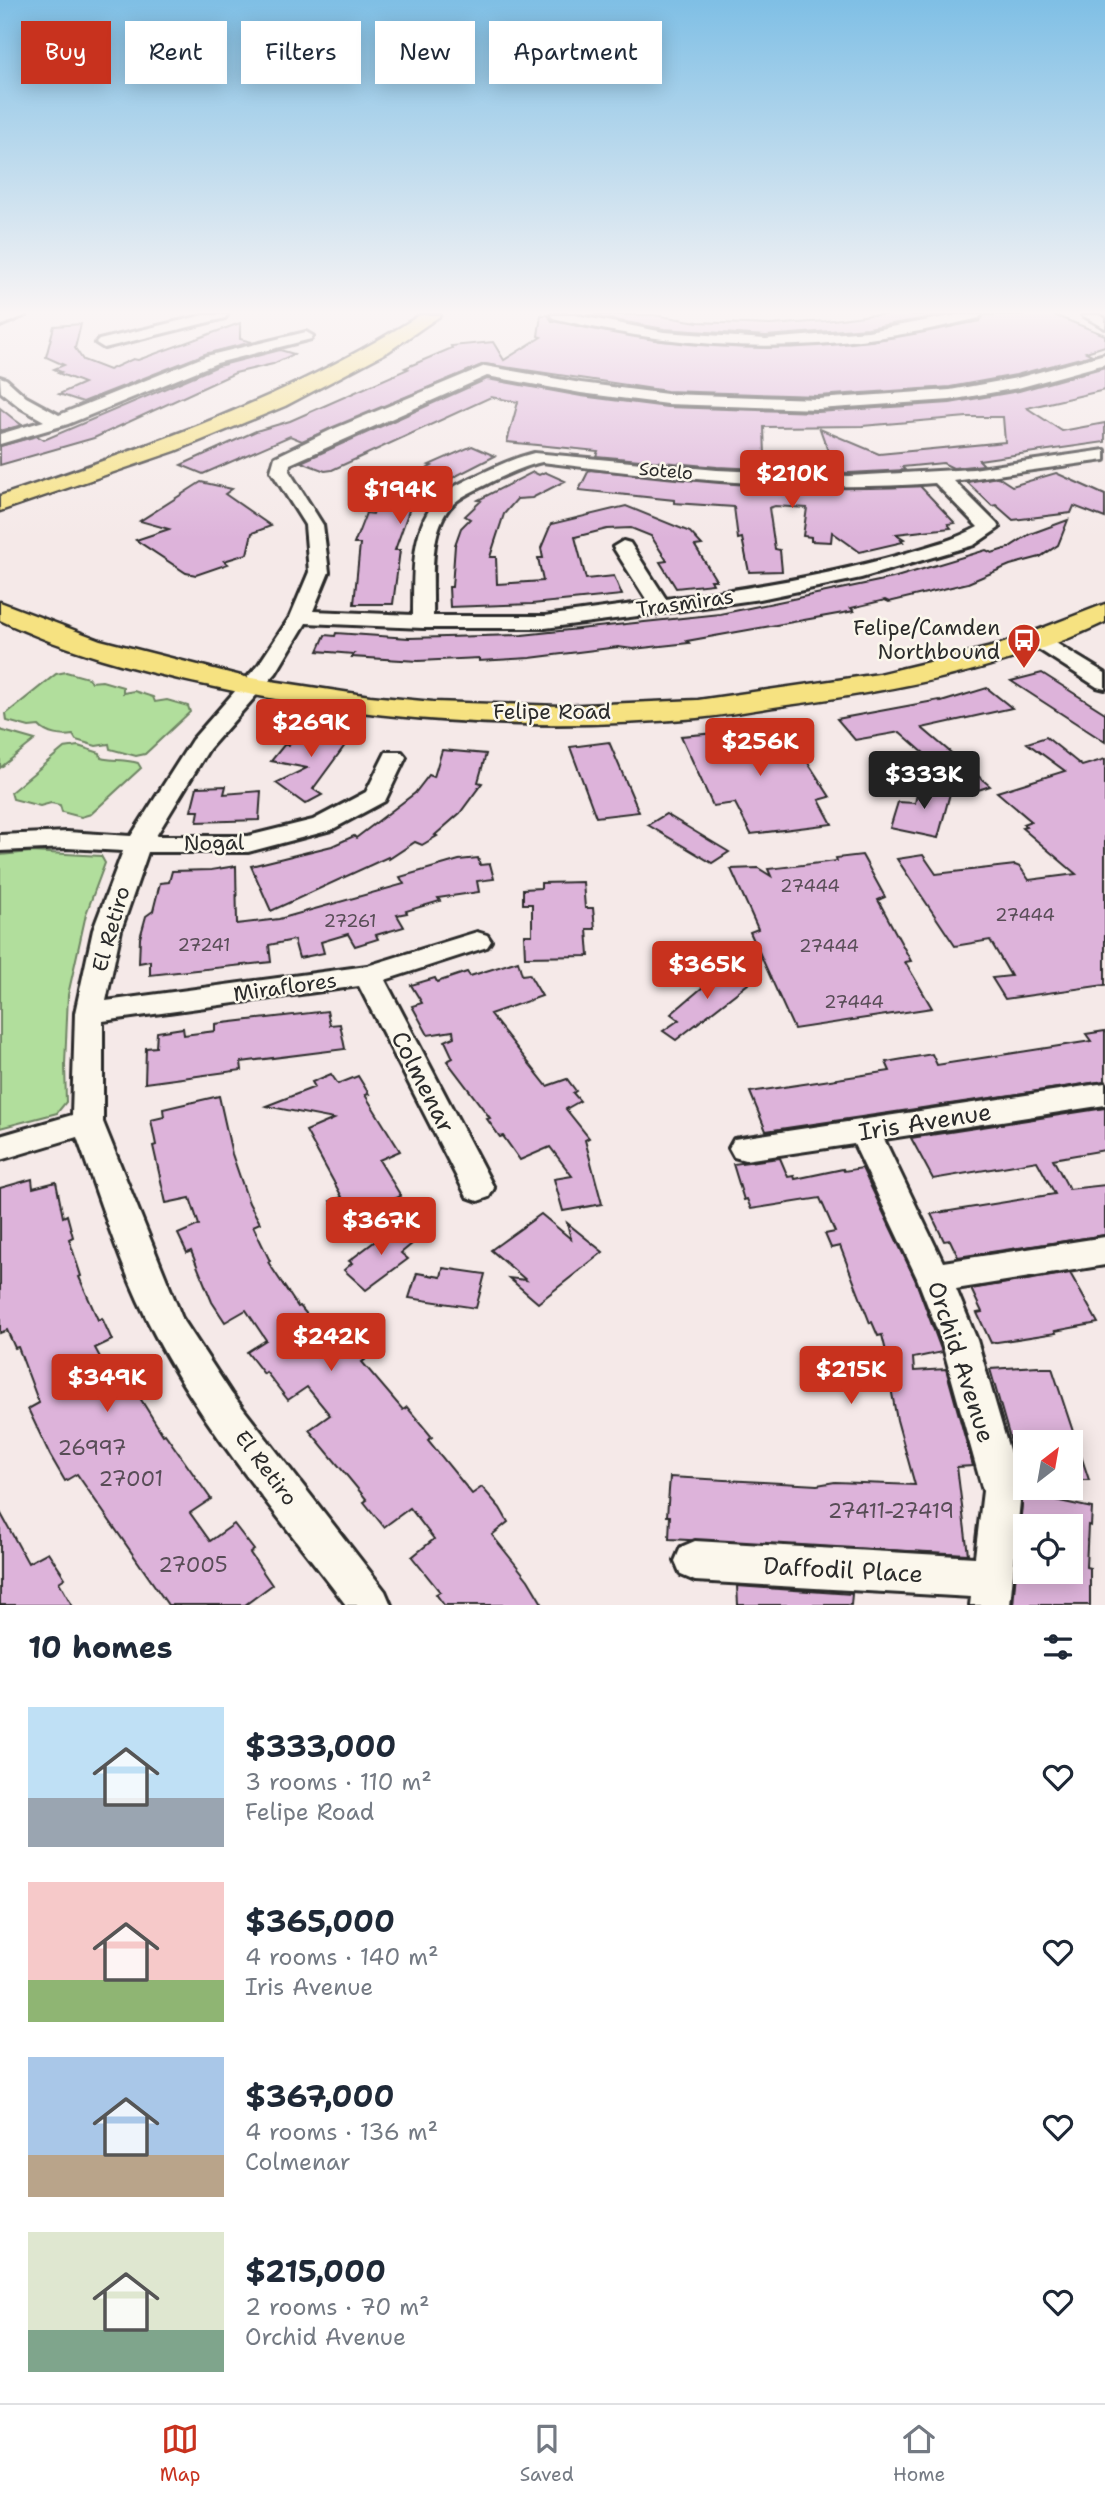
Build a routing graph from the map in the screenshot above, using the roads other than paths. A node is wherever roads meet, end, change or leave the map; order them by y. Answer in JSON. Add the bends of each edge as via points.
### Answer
{"nodes":[{"id":1,"x":7,"y":390,"type":"edge"},
{"id":2,"x":134,"y":390,"type":"edge"},
{"id":3,"x":270,"y":390,"type":"edge"},
{"id":4,"x":297,"y":390,"type":"edge"},
{"id":5,"x":441,"y":390,"type":"edge"},
{"id":6,"x":597,"y":390,"type":"edge"},
{"id":7,"x":979,"y":390,"type":"edge"},
{"id":8,"x":59,"y":421,"type":"junction"},
{"id":9,"x":0,"y":439,"type":"edge"},
{"id":10,"x":1105,"y":455,"type":"edge"},
{"id":11,"x":1082,"y":459,"type":"junction"},
{"id":12,"x":1105,"y":475,"type":"edge"},
{"id":13,"x":939,"y":477,"type":"junction"},
{"id":14,"x":0,"y":491,"type":"edge"},
{"id":15,"x":0,"y":504,"type":"edge"},
{"id":16,"x":623,"y":547,"type":"dead end"},
{"id":17,"x":818,"y":560,"type":"dead end"},
{"id":18,"x":838,"y":576,"type":"junction"},
{"id":19,"x":661,"y":607,"type":"junction"},
{"id":20,"x":0,"y":610,"type":"edge"},
{"id":21,"x":1105,"y":612,"type":"edge"},
{"id":22,"x":300,"y":617,"type":"junction"},
{"id":23,"x":423,"y":622,"type":"junction"},
{"id":24,"x":1039,"y":641,"type":"junction"},
{"id":25,"x":1105,"y":682,"type":"edge"},
{"id":26,"x":251,"y":688,"type":"junction"},
{"id":27,"x":394,"y":757,"type":"dead end"},
{"id":28,"x":0,"y":843,"type":"edge"},
{"id":29,"x":138,"y":844,"type":"junction"},
{"id":30,"x":477,"y":941,"type":"dead end"},
{"id":31,"x":368,"y":975,"type":"junction"},
{"id":32,"x":89,"y":1013,"type":"junction"},
{"id":33,"x":1105,"y":1094,"type":"edge"},
{"id":34,"x":87,"y":1122,"type":"junction"},
{"id":35,"x":864,"y":1131,"type":"junction"},
{"id":36,"x":0,"y":1148,"type":"edge"},
{"id":37,"x":745,"y":1148,"type":"dead end"},
{"id":38,"x":478,"y":1188,"type":"dead end"},
{"id":39,"x":1105,"y":1251,"type":"edge"},
{"id":40,"x":934,"y":1278,"type":"junction"},
{"id":41,"x":695,"y":1561,"type":"dead end"},
{"id":42,"x":990,"y":1592,"type":"edge"},
{"id":43,"x":371,"y":1605,"type":"edge"}],
"edges":[{"from":1,"to":8,"type":"street","via":[[34,411]]},
{"from":2,"to":8,"type":"street"},
{"from":3,"to":14,"type":"main road","via":[[119,452]]},
{"from":4,"to":15,"type":"main road","via":[[133,459]]},
{"from":5,"to":22,"type":"street","name":"El Retiro","via":[[281,461],[280,471],[314,525],[319,572]]},
{"from":6,"to":7,"type":"street","name":"El Retiro","via":[[667,399],[818,404]]},
{"from":8,"to":9,"type":"street"},
{"from":10,"to":11,"type":"street","name":"Sotelo"},
{"from":11,"to":12,"type":"street"},
{"from":11,"to":13,"type":"street","name":"Sotelo"},
{"from":13,"to":18,"type":"street","name":"Trasmiras","via":[[990,528],[967,541],[917,557]]},
{"from":13,"to":23,"type":"street","name":"Sotelo","via":[[783,480],[529,459],[463,488],[442,504],[430,527]]},
{"from":16,"to":19,"type":"street"},
{"from":17,"to":18,"type":"street"},
{"from":18,"to":19,"type":"street","name":"Trasmiras"},
{"from":19,"to":23,"type":"street","name":"Trasmiras","via":[[545,622]]},
{"from":20,"to":26,"type":"main road","name":"Felipe Road","via":[[133,659]]},
{"from":21,"to":24,"type":"main road","name":"Felipe Road"},
{"from":22,"to":23,"type":"street","name":"Trasmiras"},
{"from":22,"to":26,"type":"street","name":"El Retiro"},
{"from":24,"to":25,"type":"street"},
{"from":24,"to":26,"type":"main road","name":"Felipe Road","via":[[916,677],[687,710],[428,711]]},
{"from":26,"to":29,"type":"street","name":"El Retiro","via":[[200,744]]},
{"from":27,"to":29,"type":"street","name":"Nogal","via":[[376,796],[323,825],[248,844]]},
{"from":28,"to":29,"type":"street","name":"Nogal"},
{"from":29,"to":32,"type":"street","name":"El Retiro","via":[[107,930]]},
{"from":30,"to":31,"type":"street","name":"Miraflores"},
{"from":31,"to":32,"type":"street","name":"Miraflores"},
{"from":31,"to":38,"type":"street","name":"Colmenar"},
{"from":32,"to":34,"type":"street","name":"El Retiro"},
{"from":33,"to":35,"type":"street","name":"Iris Avenue"},
{"from":34,"to":36,"type":"street"},
{"from":34,"to":43,"type":"street","name":"El Retiro","via":[[168,1326],[218,1405]]},
{"from":35,"to":37,"type":"street","name":"Iris Avenue"},
{"from":35,"to":40,"type":"street","name":"Orchid Avenue"},
{"from":39,"to":40,"type":"street"},
{"from":40,"to":42,"type":"street","name":"Orchid Avenue","via":[[959,1340],[1002,1491]]},
{"from":41,"to":42,"type":"street","name":"Daffodil Place"}]}
